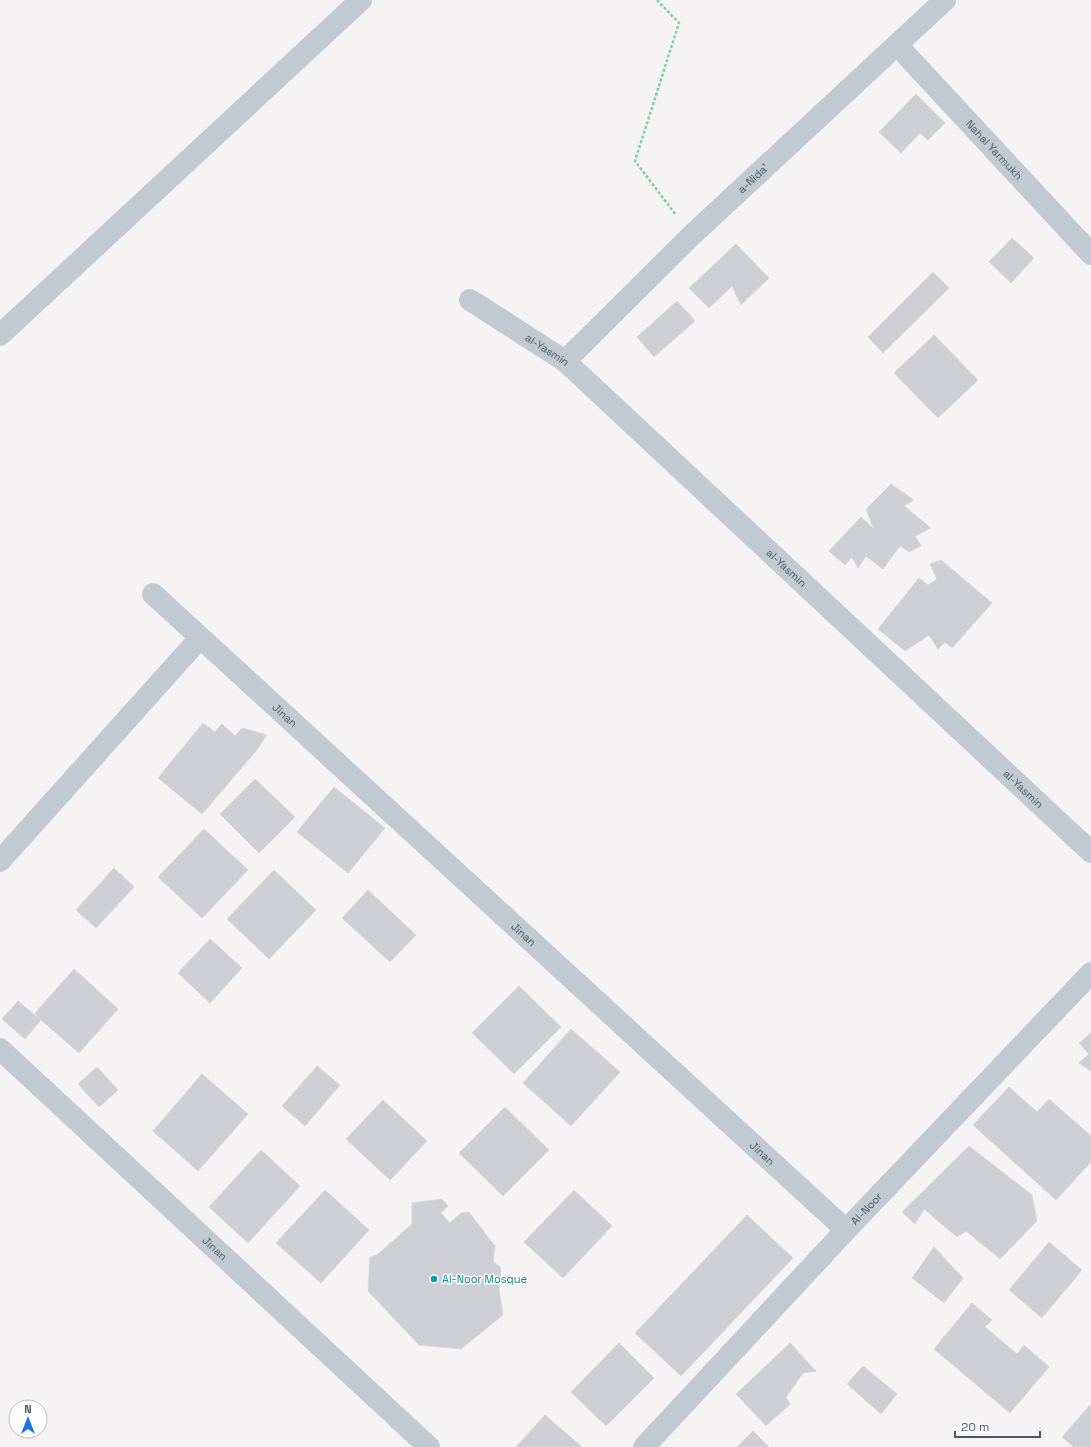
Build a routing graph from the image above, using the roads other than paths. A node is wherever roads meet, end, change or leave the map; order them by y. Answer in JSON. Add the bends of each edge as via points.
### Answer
{"nodes":[{"id":1,"x":361,"y":0,"type":"edge"},
{"id":2,"x":945,"y":0,"type":"edge"},
{"id":3,"x":897,"y":45,"type":"junction"},
{"id":4,"x":1091,"y":254,"type":"edge"},
{"id":5,"x":470,"y":300,"type":"dead end"},
{"id":6,"x":0,"y":335,"type":"edge"},
{"id":7,"x":565,"y":361,"type":"junction"},
{"id":8,"x":153,"y":594,"type":"dead end"},
{"id":9,"x":200,"y":638,"type":"junction"},
{"id":10,"x":1091,"y":852,"type":"edge"},
{"id":11,"x":0,"y":861,"type":"edge"},
{"id":12,"x":1091,"y":973,"type":"edge"},
{"id":13,"x":0,"y":1049,"type":"edge"},
{"id":14,"x":846,"y":1230,"type":"junction"},
{"id":15,"x":429,"y":1447,"type":"edge"},
{"id":16,"x":644,"y":1447,"type":"edge"}],
"edges":[{"from":1,"to":6,"type":"street"},
{"from":2,"to":3,"type":"street","name":"a-Nida'"},
{"from":3,"to":4,"type":"street","name":"Nahal Yarmukh"},
{"from":3,"to":7,"type":"street","name":"a-Nida'","via":[[692,235]]},
{"from":5,"to":7,"type":"street","name":"al-Yasmin"},
{"from":7,"to":10,"type":"street","name":"al-Yasmin"},
{"from":8,"to":9,"type":"street","name":"Jinan"},
{"from":9,"to":11,"type":"street"},
{"from":9,"to":14,"type":"street","name":"Jinan"},
{"from":12,"to":14,"type":"street","name":"Al-Noor"},
{"from":13,"to":15,"type":"street","name":"Jinan"},
{"from":14,"to":16,"type":"street","name":"Al-Noor"}]}
